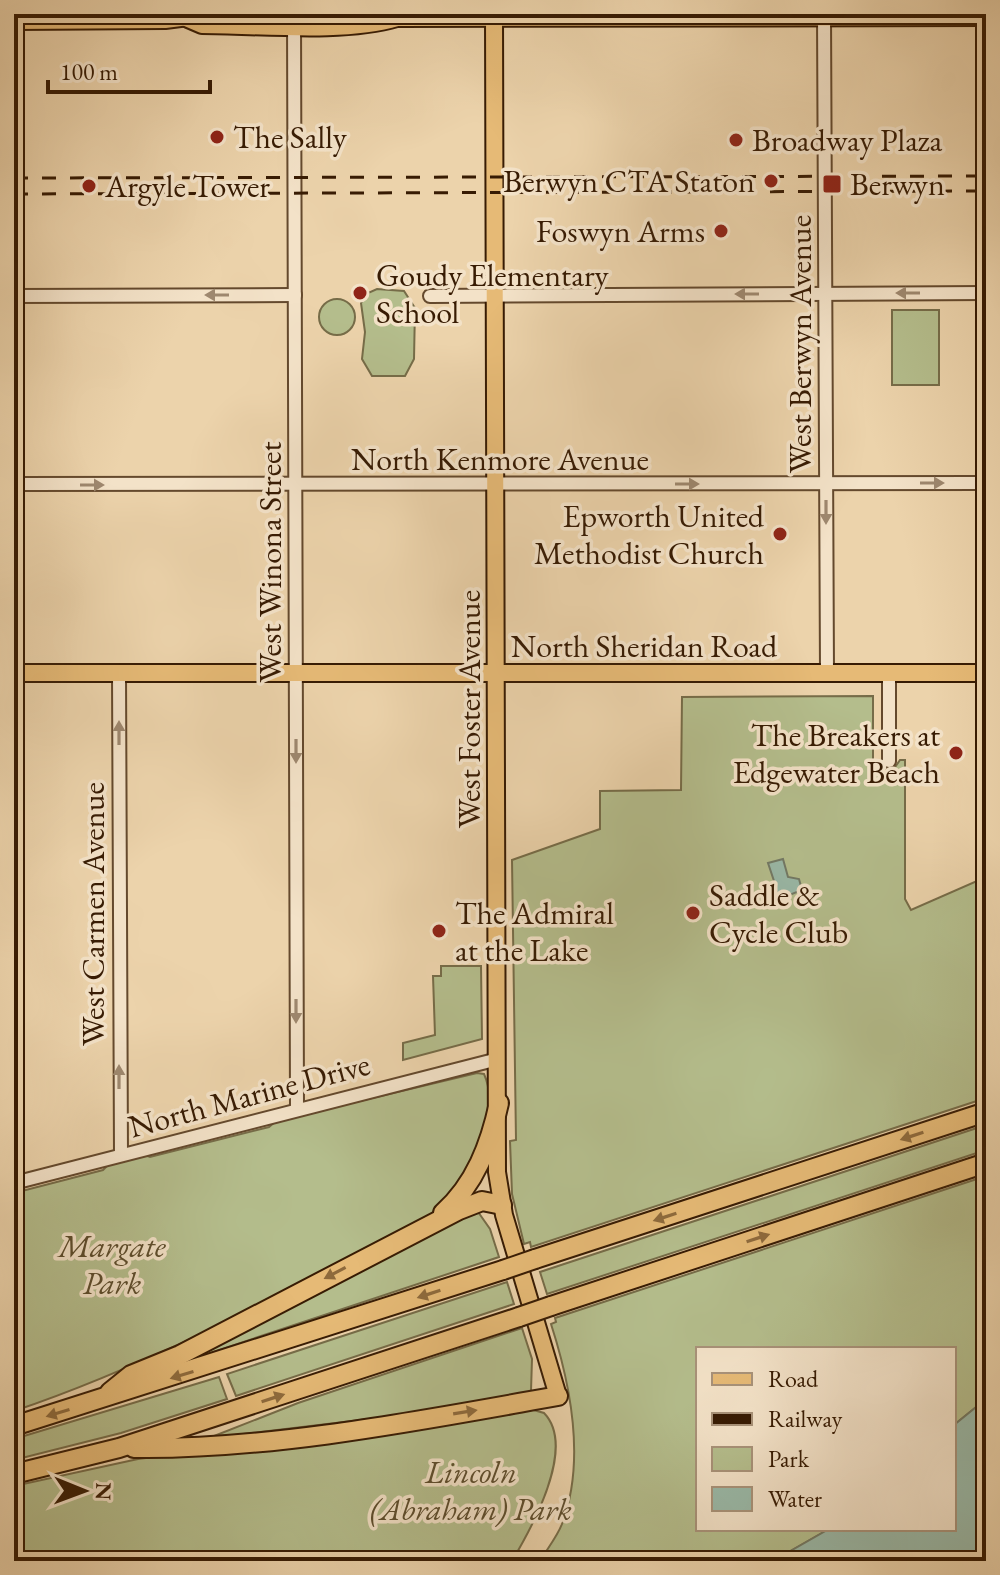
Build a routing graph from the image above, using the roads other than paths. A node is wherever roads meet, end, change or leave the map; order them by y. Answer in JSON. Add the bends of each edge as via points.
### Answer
{"nodes":[{"id":1,"x":380,"y":14,"type":"edge"},
{"id":2,"x":192,"y":16,"type":"edge"},
{"id":3,"x":494,"y":16,"type":"edge"},
{"id":4,"x":824,"y":16,"type":"edge"},
{"id":5,"x":986,"y":17,"type":"edge"},
{"id":6,"x":398,"y":18,"type":"junction"},
{"id":7,"x":294,"y":19,"type":"edge"},
{"id":8,"x":14,"y":21,"type":"edge"},
{"id":9,"x":986,"y":293,"type":"edge"},
{"id":10,"x":825,"y":294,"type":"junction"},
{"id":11,"x":295,"y":295,"type":"junction"},
{"id":12,"x":495,"y":295,"type":"junction"},
{"id":13,"x":14,"y":296,"type":"edge"},
{"id":14,"x":430,"y":296,"type":"dead end"},
{"id":15,"x":986,"y":483,"type":"edge"},
{"id":16,"x":14,"y":484,"type":"edge"},
{"id":17,"x":497,"y":484,"type":"junction"},
{"id":18,"x":826,"y":484,"type":"junction"},
{"id":19,"x":296,"y":485,"type":"junction"},
{"id":20,"x":14,"y":673,"type":"edge"},
{"id":21,"x":119,"y":673,"type":"junction"},
{"id":22,"x":296,"y":673,"type":"junction"},
{"id":23,"x":827,"y":673,"type":"junction"},
{"id":24,"x":889,"y":673,"type":"junction"},
{"id":25,"x":986,"y":673,"type":"edge"},
{"id":26,"x":498,"y":675,"type":"junction"},
{"id":27,"x":889,"y":761,"type":"dead end"},
{"id":28,"x":498,"y":1059,"type":"junction"},
{"id":29,"x":499,"y":1103,"type":"junction"},
{"id":30,"x":297,"y":1109,"type":"junction"},
{"id":31,"x":986,"y":1112,"type":"edge"},
{"id":32,"x":121,"y":1155,"type":"junction"},
{"id":33,"x":986,"y":1163,"type":"edge"},
{"id":34,"x":14,"y":1183,"type":"edge"},
{"id":35,"x":502,"y":1205,"type":"junction"},
{"id":36,"x":429,"y":1224,"type":"junction"},
{"id":37,"x":558,"y":1396,"type":"joint"},
{"id":38,"x":102,"y":1399,"type":"junction"},
{"id":39,"x":14,"y":1426,"type":"edge"},
{"id":40,"x":119,"y":1448,"type":"junction"},
{"id":41,"x":14,"y":1474,"type":"edge"}],
"edges":[{"from":1,"to":6,"type":"main road"},
{"from":2,"to":7,"type":"main road","via":[[202,25]]},
{"from":2,"to":8,"type":"main road"},
{"from":3,"to":4,"type":"main road"},
{"from":3,"to":6,"type":"main road"},
{"from":3,"to":12,"type":"main road","name":"West Foster Avenue"},
{"from":4,"to":5,"type":"main road"},
{"from":4,"to":10,"type":"street","name":"West Berwyn Avenue"},
{"from":6,"to":7,"type":"main road","via":[[375,24]]},
{"from":7,"to":11,"type":"street","name":"West Winona Street"},
{"from":9,"to":10,"type":"street","one_way":true},
{"from":10,"to":12,"type":"street","one_way":true},
{"from":10,"to":18,"type":"street","name":"West Berwyn Avenue"},
{"from":11,"to":13,"type":"street","one_way":true},
{"from":11,"to":19,"type":"street","name":"West Winona Street"},
{"from":12,"to":14,"type":"street"},
{"from":12,"to":17,"type":"main road","name":"West Foster Avenue"},
{"from":18,"to":15,"type":"street","name":"North Kenmore Avenue","one_way":true},
{"from":16,"to":19,"type":"street","name":"North Kenmore Avenue","one_way":true},
{"from":17,"to":18,"type":"street","name":"North Kenmore Avenue","one_way":true},
{"from":17,"to":19,"type":"street","name":"North Kenmore Avenue"},
{"from":17,"to":26,"type":"main road","name":"West Foster Avenue"},
{"from":18,"to":23,"type":"street","name":"West Berwyn Avenue","one_way":true},
{"from":19,"to":22,"type":"street","name":"West Winona Street"},
{"from":20,"to":21,"type":"main road","name":"North Sheridan Road"},
{"from":21,"to":22,"type":"main road","name":"North Sheridan Road"},
{"from":32,"to":21,"type":"street","name":"West Carmen Avenue","one_way":true},
{"from":22,"to":26,"type":"main road","name":"North Sheridan Road"},
{"from":22,"to":30,"type":"street","name":"West Winona Street","one_way":true},
{"from":23,"to":24,"type":"main road","name":"North Sheridan Road"},
{"from":23,"to":26,"type":"main road","name":"North Sheridan Road"},
{"from":24,"to":25,"type":"main road","name":"North Sheridan Road"},
{"from":24,"to":27,"type":"street"},
{"from":26,"to":28,"type":"main road","name":"West Foster Avenue"},
{"from":28,"to":29,"type":"main road","name":"West Foster Avenue"},
{"from":28,"to":30,"type":"street","name":"North Marine Drive"},
{"from":29,"to":35,"type":"main road","name":"West Foster Avenue","via":[[497,1172]]},
{"from":29,"to":36,"type":"highway","via":[[491,1139],[476,1170],[454,1203]]},
{"from":30,"to":32,"type":"street","name":"North Marine Drive"},
{"from":31,"to":38,"type":"highway","one_way":true,"bridge":true},
{"from":32,"to":34,"type":"street","name":"North Marine Drive"},
{"from":40,"to":33,"type":"highway","one_way":true,"bridge":true},
{"from":35,"to":36,"type":"highway","via":[[477,1202]]},
{"from":35,"to":37,"type":"main road","name":"West Foster Avenue"},
{"from":36,"to":38,"type":"highway","one_way":true,"via":[[180,1355],[131,1375]]},
{"from":40,"to":37,"type":"highway","one_way":true,"via":[[167,1449],[340,1431]]},
{"from":38,"to":39,"type":"highway","one_way":true},
{"from":40,"to":41,"type":"highway"}]}
